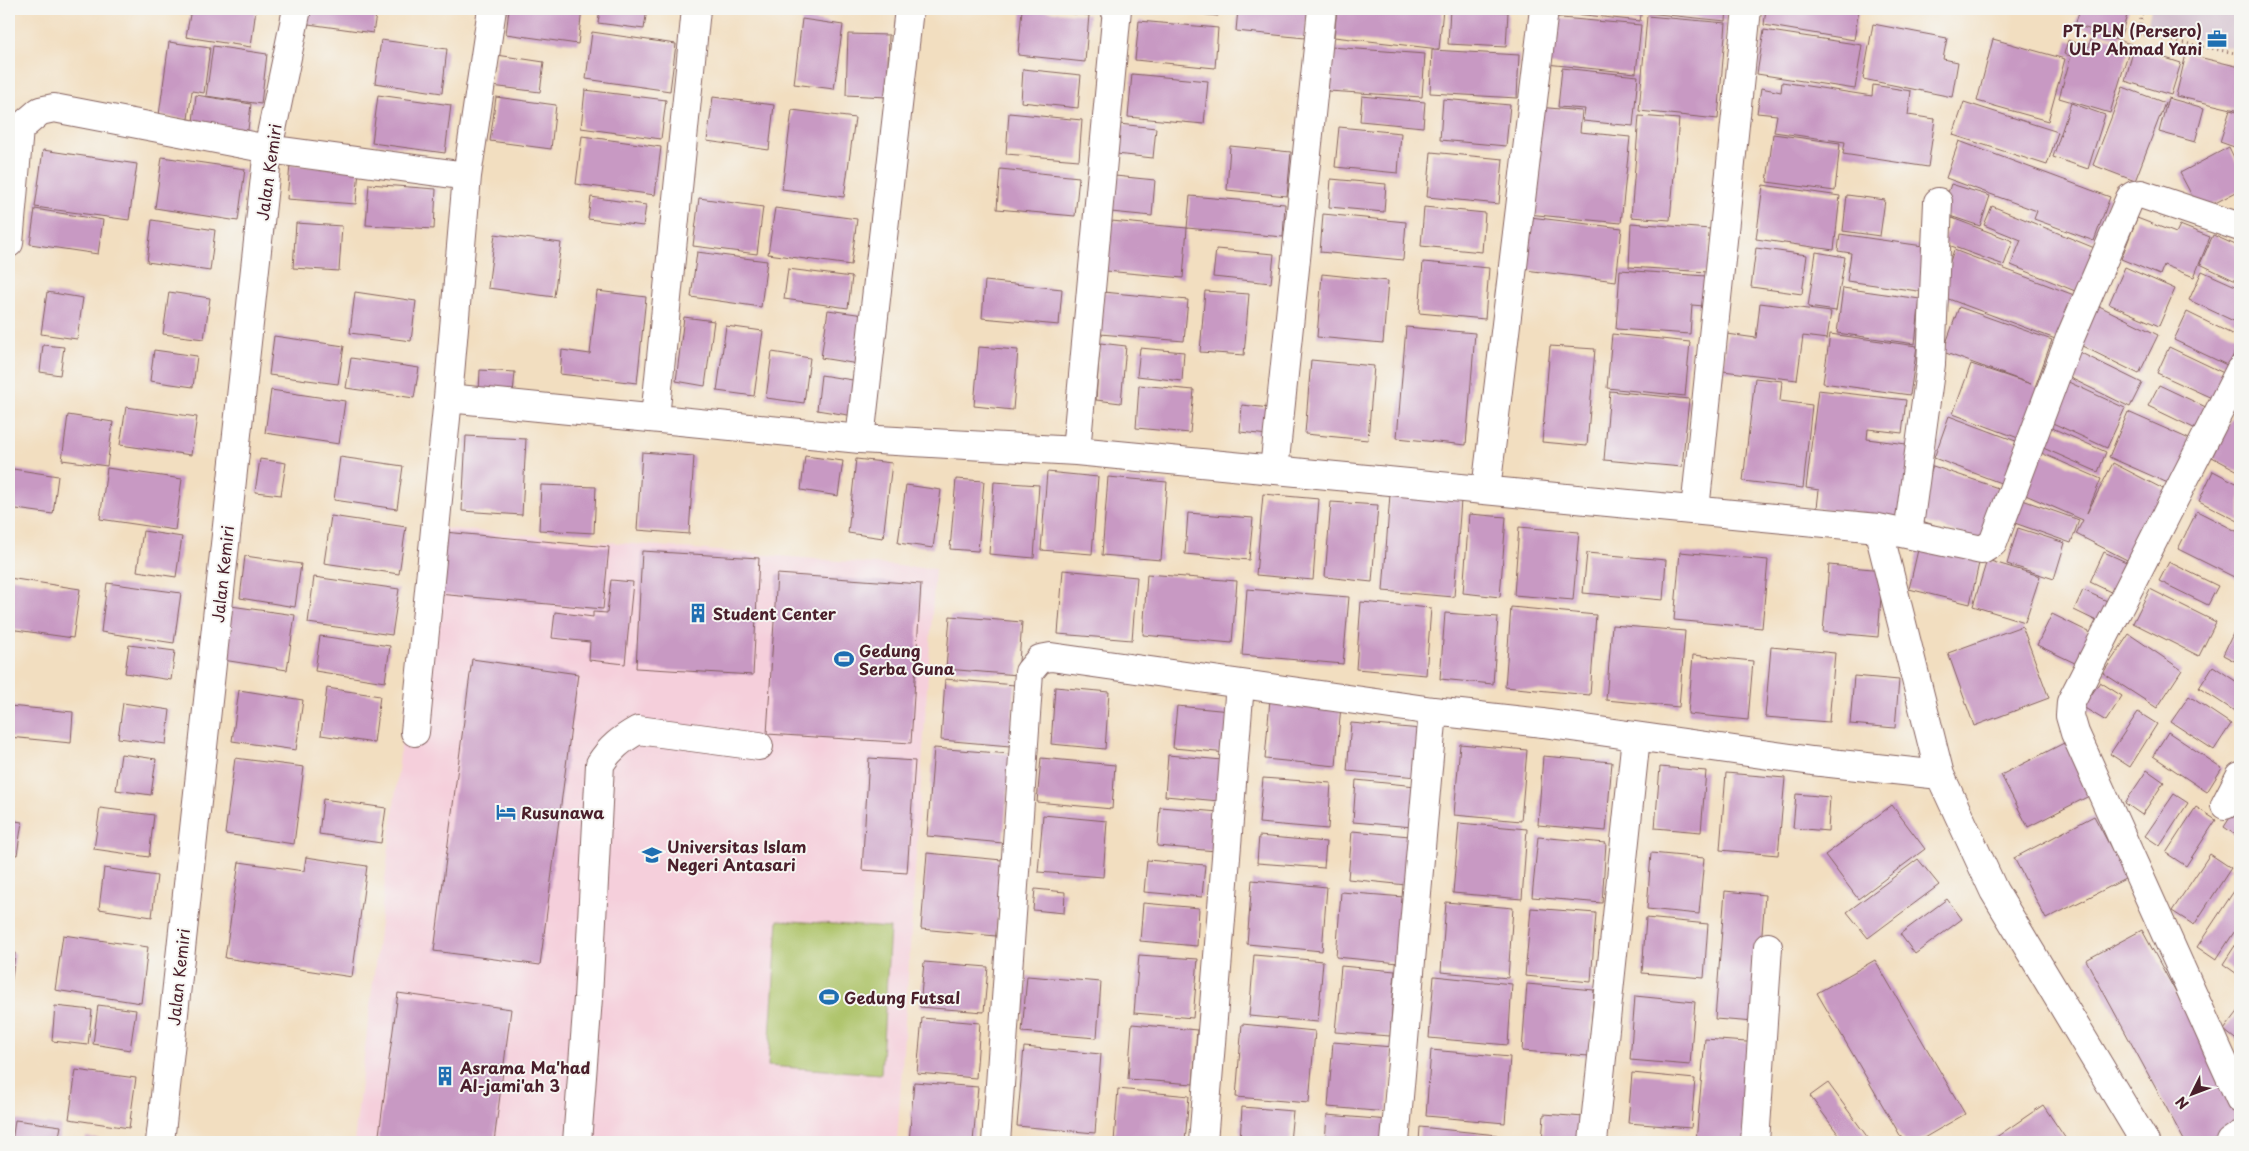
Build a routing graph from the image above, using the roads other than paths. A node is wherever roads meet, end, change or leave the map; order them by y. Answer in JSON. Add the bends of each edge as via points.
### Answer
{"nodes":[{"id":1,"x":297,"y":9,"type":"edge"},
{"id":2,"x":492,"y":9,"type":"edge"},
{"id":3,"x":696,"y":9,"type":"edge"},
{"id":4,"x":909,"y":9,"type":"edge"},
{"id":5,"x":1118,"y":9,"type":"edge"},
{"id":6,"x":1322,"y":9,"type":"edge"},
{"id":7,"x":1544,"y":9,"type":"edge"},
{"id":8,"x":1747,"y":9,"type":"edge"},
{"id":9,"x":268,"y":149,"type":"junction"},
{"id":10,"x":467,"y":176,"type":"junction"},
{"id":11,"x":1938,"y":202,"type":"dead end"},
{"id":12,"x":2240,"y":228,"type":"edge"},
{"id":13,"x":9,"y":243,"type":"edge"},
{"id":14,"x":2240,"y":370,"type":"edge"},
{"id":15,"x":448,"y":398,"type":"junction"},
{"id":16,"x":655,"y":418,"type":"junction"},
{"id":17,"x":860,"y":438,"type":"junction"},
{"id":18,"x":1076,"y":451,"type":"junction"},
{"id":19,"x":1274,"y":470,"type":"junction"},
{"id":20,"x":1486,"y":490,"type":"junction"},
{"id":21,"x":1696,"y":510,"type":"junction"},
{"id":22,"x":1878,"y":528,"type":"junction"},
{"id":23,"x":1908,"y":534,"type":"junction"},
{"id":24,"x":1240,"y":684,"type":"junction"},
{"id":25,"x":1433,"y":711,"type":"junction"},
{"id":26,"x":415,"y":732,"type":"dead end"},
{"id":27,"x":1636,"y":737,"type":"junction"},
{"id":28,"x":759,"y":746,"type":"dead end"},
{"id":29,"x":1940,"y":776,"type":"junction"},
{"id":30,"x":2240,"y":776,"type":"edge"},
{"id":31,"x":2225,"y":805,"type":"dead end"},
{"id":32,"x":1768,"y":947,"type":"dead end"},
{"id":33,"x":2240,"y":1099,"type":"edge"},
{"id":34,"x":2240,"y":1135,"type":"edge"},
{"id":35,"x":2137,"y":1138,"type":"edge"},
{"id":36,"x":160,"y":1142,"type":"edge"},
{"id":37,"x":577,"y":1142,"type":"edge"},
{"id":38,"x":996,"y":1142,"type":"edge"},
{"id":39,"x":1203,"y":1142,"type":"edge"},
{"id":40,"x":1395,"y":1142,"type":"edge"},
{"id":41,"x":1593,"y":1142,"type":"edge"},
{"id":42,"x":1755,"y":1142,"type":"edge"},
{"id":43,"x":2230,"y":1142,"type":"edge"}],
"edges":[{"from":1,"to":9,"type":"street","name":"Jalan Kemiri"},
{"from":2,"to":10,"type":"street"},
{"from":3,"to":16,"type":"street"},
{"from":4,"to":17,"type":"street"},
{"from":5,"to":18,"type":"street"},
{"from":6,"to":19,"type":"street"},
{"from":7,"to":20,"type":"street"},
{"from":8,"to":21,"type":"street"},
{"from":9,"to":10,"type":"street"},
{"from":9,"to":13,"type":"street","via":[[54,108],[40,111],[19,129]]},
{"from":9,"to":36,"type":"street","name":"Jalan Kemiri"},
{"from":10,"to":15,"type":"street"},
{"from":11,"to":23,"type":"street","via":[[1931,364]]},
{"from":12,"to":23,"type":"street","via":[[2142,194],[2130,198],[2070,338],[1993,543],[1982,550]]},
{"from":14,"to":33,"type":"street","via":[[2071,702],[2070,716]]},
{"from":15,"to":16,"type":"street"},
{"from":15,"to":26,"type":"street"},
{"from":16,"to":17,"type":"street"},
{"from":17,"to":18,"type":"street"},
{"from":18,"to":19,"type":"street"},
{"from":19,"to":20,"type":"street"},
{"from":20,"to":21,"type":"street"},
{"from":21,"to":22,"type":"street"},
{"from":22,"to":23,"type":"street"},
{"from":22,"to":29,"type":"street"},
{"from":24,"to":25,"type":"street"},
{"from":24,"to":38,"type":"street","via":[[1051,657],[1040,658],[1029,672]]},
{"from":24,"to":39,"type":"street"},
{"from":25,"to":27,"type":"street"},
{"from":25,"to":40,"type":"street"},
{"from":27,"to":29,"type":"street"},
{"from":27,"to":41,"type":"street"},
{"from":28,"to":37,"type":"street","via":[[638,730],[607,752],[600,764]]},
{"from":29,"to":35,"type":"street","via":[[1994,891]]},
{"from":30,"to":31,"type":"street"},
{"from":32,"to":42,"type":"street"},
{"from":34,"to":43,"type":"street"}]}
